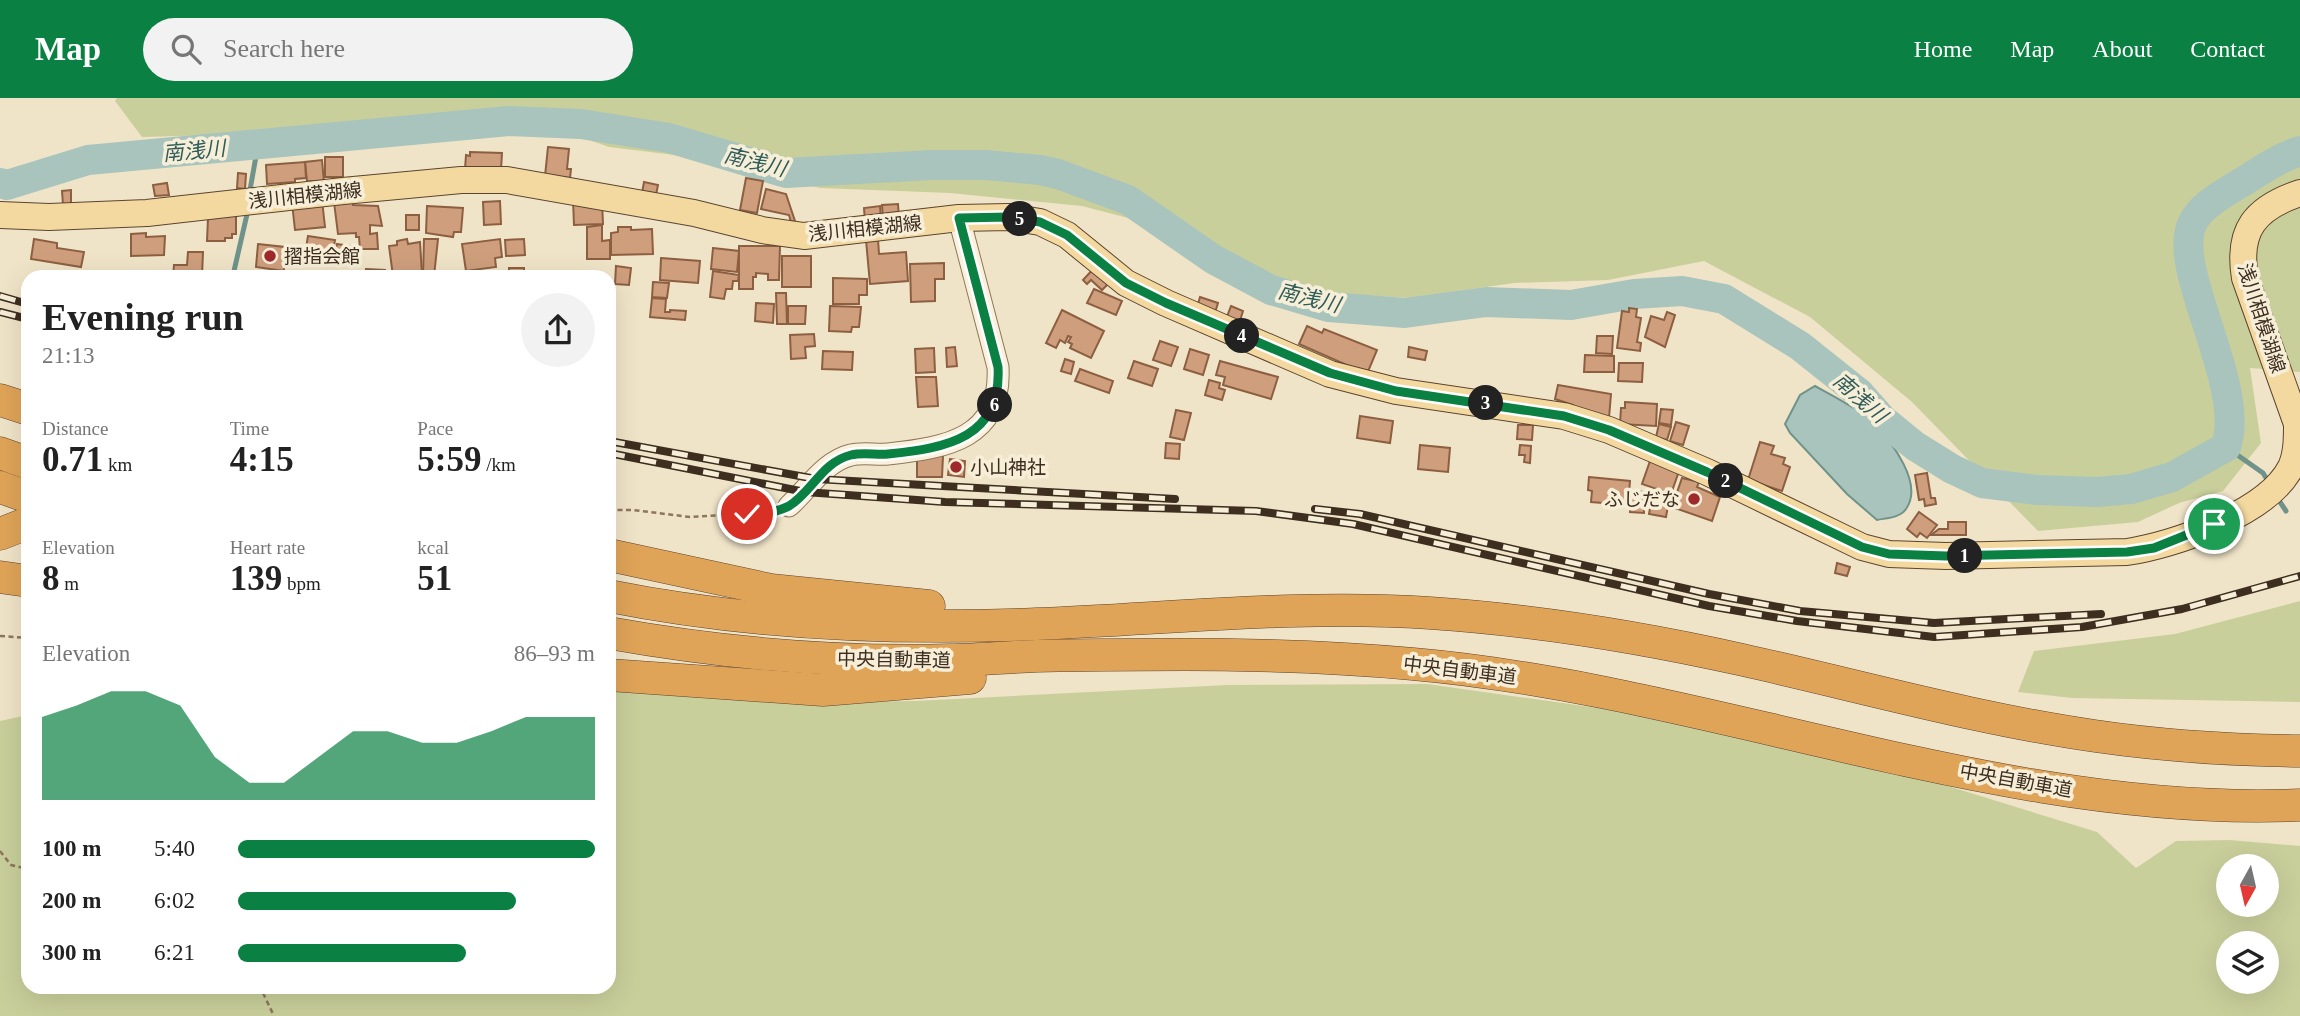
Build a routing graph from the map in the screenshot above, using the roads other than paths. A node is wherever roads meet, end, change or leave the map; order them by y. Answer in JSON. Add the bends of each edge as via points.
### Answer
{"nodes":[{"id":1,"x":2300,"y":192,"type":"edge"},
{"id":2,"x":0,"y":215,"type":"edge"},
{"id":3,"x":959,"y":218,"type":"junction"},
{"id":4,"x":0,"y":382,"type":"edge"},
{"id":5,"x":21,"y":387,"type":"edge"},
{"id":6,"x":0,"y":400,"type":"edge"},
{"id":7,"x":21,"y":407,"type":"edge"},
{"id":8,"x":0,"y":453,"type":"edge"},
{"id":9,"x":21,"y":460,"type":"edge"},
{"id":10,"x":0,"y":487,"type":"edge"},
{"id":11,"x":21,"y":495,"type":"edge"},
{"id":12,"x":789,"y":506,"type":"road end"},
{"id":13,"x":616,"y":557,"type":"edge"},
{"id":14,"x":0,"y":577,"type":"edge"},
{"id":15,"x":21,"y":580,"type":"edge"},
{"id":16,"x":616,"y":597,"type":"edge"},
{"id":17,"x":1252,"y":613,"type":"junction"},
{"id":18,"x":616,"y":634,"type":"edge"},
{"id":19,"x":1328,"y":658,"type":"junction"},
{"id":20,"x":616,"y":663,"type":"edge"},
{"id":21,"x":616,"y":675,"type":"edge"},
{"id":22,"x":695,"y":680,"type":"junction"},
{"id":23,"x":2300,"y":751,"type":"edge"},
{"id":24,"x":2300,"y":805,"type":"edge"}],
"edges":[{"from":1,"to":3,"type":"main road","name":"浅川相模湖線","via":[[2259,214],[2246,234],[2241,255],[2297,424],[2291,466],[2274,488],[2224,519],[2154,548],[1946,556],[1889,554],[1862,547],[1707,472],[1564,416],[1396,391],[1330,373],[1126,283],[1067,235],[1040,222]]},
{"from":2,"to":3,"type":"main road","name":"浅川相模湖線","via":[[147,213],[461,180],[507,180],[804,236]]},
{"from":3,"to":12,"type":"street","via":[[998,367],[995,405],[970,434],[950,443],[888,454],[850,455],[827,467]]},
{"from":4,"to":5,"type":"highway"},
{"from":6,"to":7,"type":"highway"},
{"from":8,"to":9,"type":"highway"},
{"from":10,"to":11,"type":"highway"},
{"from":13,"to":17,"type":"highway","via":[[771,590],[886,603]]},
{"from":14,"to":15,"type":"highway"},
{"from":16,"to":17,"type":"highway","name":"中央自動車道","via":[[779,619],[881,625],[987,626]]},
{"from":17,"to":23,"type":"highway","name":"中央自動車道","via":[[1428,613],[1587,630],[2025,724],[2167,746]]},
{"from":18,"to":19,"type":"highway","name":"中央自動車道","via":[[775,654],[864,659]]},
{"from":19,"to":22,"type":"highway","via":[[823,690]]},
{"from":19,"to":24,"type":"highway","name":"中央自動車道","via":[[1475,671],[1586,688],[2071,791],[2207,805]]},
{"from":20,"to":22,"type":"highway"},
{"from":21,"to":22,"type":"highway"}]}
